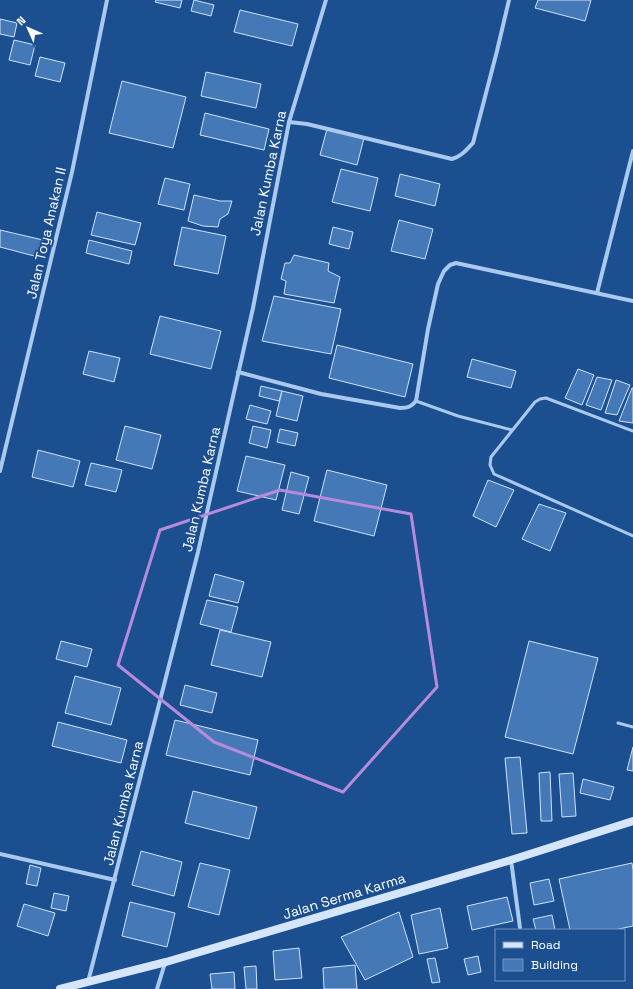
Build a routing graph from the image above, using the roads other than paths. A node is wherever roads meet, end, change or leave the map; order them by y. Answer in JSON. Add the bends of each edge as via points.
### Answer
{"nodes":[{"id":1,"x":107,"y":0,"type":"edge"},
{"id":2,"x":326,"y":0,"type":"edge"},
{"id":3,"x":509,"y":0,"type":"edge"},
{"id":4,"x":288,"y":122,"type":"junction"},
{"id":5,"x":633,"y":151,"type":"edge"},
{"id":6,"x":597,"y":293,"type":"junction"},
{"id":7,"x":633,"y":301,"type":"edge"},
{"id":8,"x":238,"y":372,"type":"junction"},
{"id":9,"x":416,"y":401,"type":"junction"},
{"id":10,"x":512,"y":430,"type":"junction"},
{"id":11,"x":633,"y":431,"type":"edge"},
{"id":12,"x":0,"y":471,"type":"edge"},
{"id":13,"x":633,"y":536,"type":"edge"},
{"id":14,"x":618,"y":724,"type":"dead end"},
{"id":15,"x":633,"y":728,"type":"edge"},
{"id":16,"x":633,"y":821,"type":"edge"},
{"id":17,"x":0,"y":854,"type":"edge"},
{"id":18,"x":511,"y":860,"type":"junction"},
{"id":19,"x":115,"y":880,"type":"junction"},
{"id":20,"x":520,"y":928,"type":"dead end"},
{"id":21,"x":166,"y":962,"type":"junction"},
{"id":22,"x":88,"y":982,"type":"junction"},
{"id":23,"x":60,"y":989,"type":"edge"},
{"id":24,"x":157,"y":989,"type":"edge"}],
"edges":[{"from":1,"to":12,"type":"street","name":"Jalan Toya Anakan II","via":[[72,172]]},
{"from":2,"to":4,"type":"street","name":"Jalan Kumba Karna"},
{"from":3,"to":4,"type":"street","via":[[473,143],[458,157],[452,159],[307,124]]},
{"from":4,"to":8,"type":"street","name":"Jalan Kumba Karna","via":[[253,308]]},
{"from":5,"to":6,"type":"street"},
{"from":6,"to":7,"type":"street"},
{"from":6,"to":9,"type":"street","via":[[456,264],[450,265],[438,284]]},
{"from":8,"to":9,"type":"street","via":[[321,394],[400,408],[409,408]]},
{"from":8,"to":19,"type":"street","name":"Jalan Kumba Karna","via":[[198,552]]},
{"from":9,"to":10,"type":"lane","via":[[458,416]]},
{"from":10,"to":11,"type":"lane","via":[[535,402],[546,398]]},
{"from":10,"to":13,"type":"lane","via":[[491,457],[490,465],[494,474]]},
{"from":14,"to":15,"type":"lane"},
{"from":16,"to":18,"type":"street","name":"Jalan Serma Karma"},
{"from":17,"to":19,"type":"street"},
{"from":18,"to":20,"type":"street"},
{"from":18,"to":21,"type":"street","name":"Jalan Serma Karma"},
{"from":19,"to":22,"type":"street","name":"Jalan Kumba Karna"},
{"from":21,"to":22,"type":"street","name":"Jalan Serma Karma"},
{"from":21,"to":24,"type":"street"},
{"from":22,"to":23,"type":"street","name":"Jalan Serma Karma"}]}
